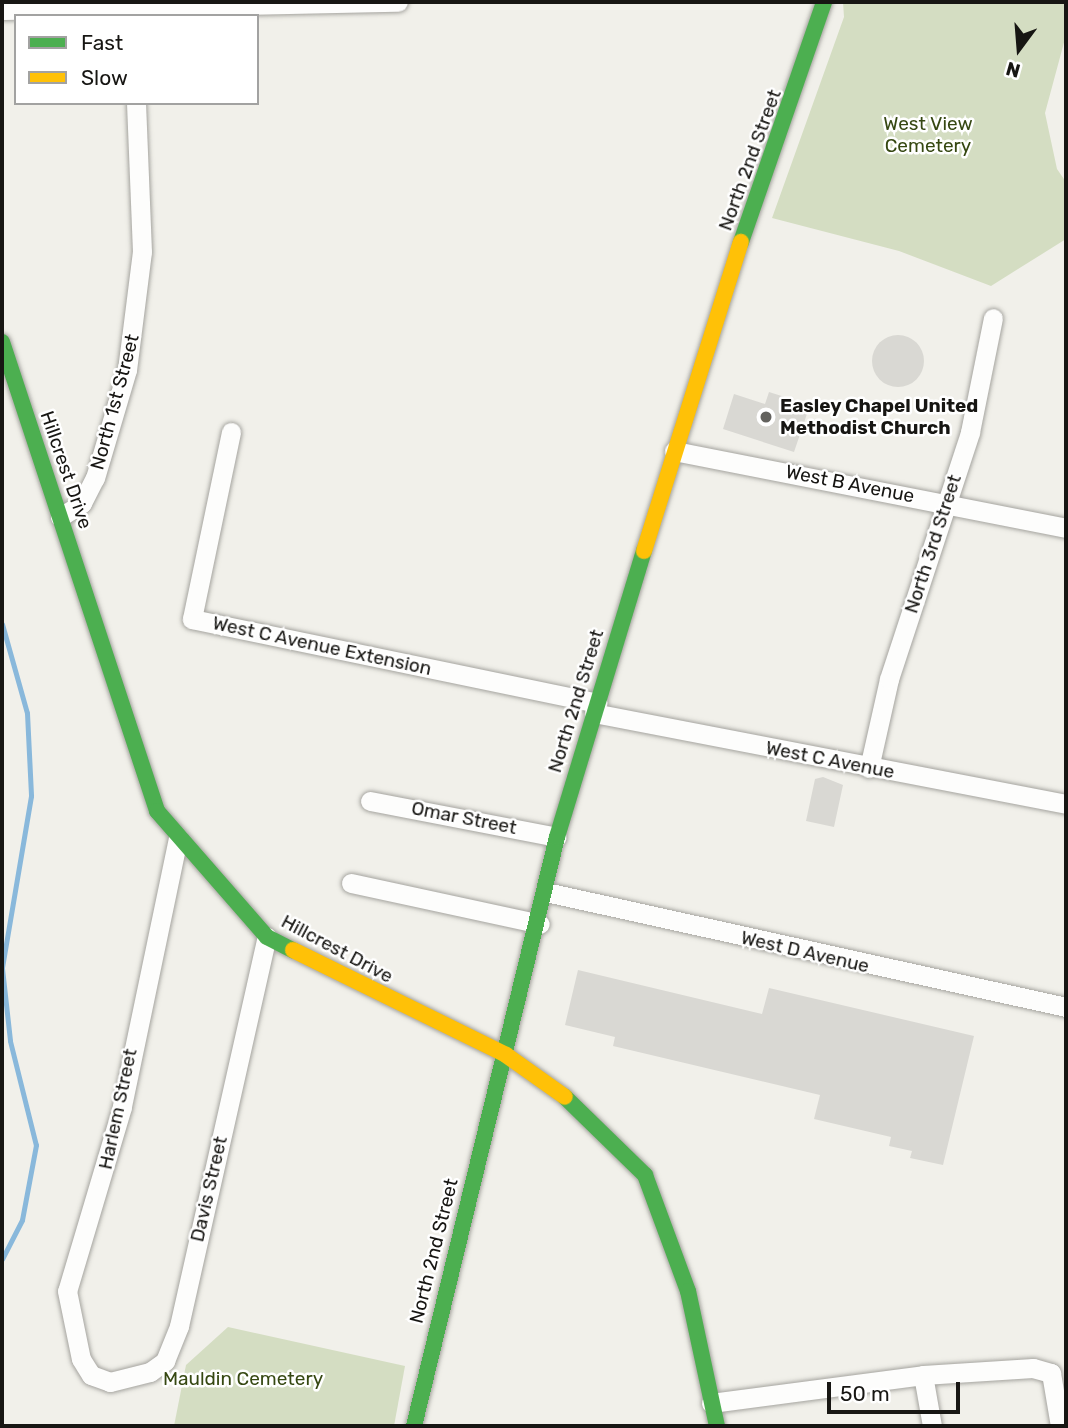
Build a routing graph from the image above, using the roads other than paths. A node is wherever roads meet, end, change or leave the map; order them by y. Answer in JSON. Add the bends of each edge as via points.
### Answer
{"nodes":[{"id":1,"x":398,"y":2,"type":"edge"},
{"id":2,"x":824,"y":2,"type":"edge"},
{"id":3,"x":136,"y":8,"type":"edge"},
{"id":4,"x":2,"y":10,"type":"edge"},
{"id":5,"x":136,"y":105,"type":"edge"},
{"id":6,"x":993,"y":318,"type":"dead end"},
{"id":7,"x":2,"y":342,"type":"edge"},
{"id":8,"x":231,"y":432,"type":"dead end"},
{"id":9,"x":674,"y":451,"type":"junction"},
{"id":10,"x":944,"y":503,"type":"junction"},
{"id":11,"x":60,"y":517,"type":"junction"},
{"id":12,"x":1066,"y":528,"type":"edge"},
{"id":13,"x":596,"y":708,"type":"junction"},
{"id":14,"x":869,"y":768,"type":"junction"},
{"id":15,"x":370,"y":801,"type":"dead end"},
{"id":16,"x":1066,"y":804,"type":"edge"},
{"id":17,"x":557,"y":837,"type":"junction"},
{"id":18,"x":178,"y":838,"type":"junction"},
{"id":19,"x":351,"y":883,"type":"dead end"},
{"id":20,"x":546,"y":892,"type":"junction"},
{"id":21,"x":540,"y":924,"type":"junction"},
{"id":22,"x":267,"y":937,"type":"junction"},
{"id":23,"x":1066,"y":1007,"type":"edge"},
{"id":24,"x":506,"y":1055,"type":"junction"},
{"id":25,"x":91,"y":1375,"type":"joint"},
{"id":26,"x":923,"y":1375,"type":"junction"},
{"id":27,"x":711,"y":1403,"type":"junction"},
{"id":28,"x":414,"y":1426,"type":"edge"},
{"id":29,"x":717,"y":1426,"type":"edge"},
{"id":30,"x":932,"y":1426,"type":"edge"},
{"id":31,"x":1060,"y":1426,"type":"edge"}],
"edges":[{"from":1,"to":3,"type":"street"},
{"from":2,"to":9,"type":"street","name":"North 2nd Street"},
{"from":3,"to":4,"type":"street"},
{"from":5,"to":11,"type":"street","name":"North 1st Street","via":[[142,252],[130,358],[95,478],[82,503]]},
{"from":6,"to":10,"type":"street","name":"North 3rd Street","via":[[970,432]]},
{"from":7,"to":11,"type":"street","name":"Hillcrest Drive"},
{"from":8,"to":13,"type":"street","name":"West C Avenue Extension","via":[[192,619]]},
{"from":9,"to":10,"type":"street","name":"West B Avenue"},
{"from":9,"to":13,"type":"street","name":"North 2nd Street"},
{"from":10,"to":12,"type":"street","name":"West B Avenue"},
{"from":10,"to":14,"type":"street","name":"North 3rd Street","via":[[889,679]]},
{"from":11,"to":18,"type":"street","name":"Hillcrest Drive","via":[[139,765],[157,811]]},
{"from":13,"to":14,"type":"street","name":"West C Avenue"},
{"from":13,"to":17,"type":"street","name":"North 2nd Street"},
{"from":14,"to":16,"type":"street","name":"West C Avenue"},
{"from":15,"to":17,"type":"street","name":"Omar Street"},
{"from":17,"to":20,"type":"street","name":"North 2nd Street"},
{"from":18,"to":22,"type":"street","name":"Hillcrest Drive"},
{"from":18,"to":25,"type":"street","name":"Harlem Street","via":[[122,1107],[67,1291],[74,1341]]},
{"from":19,"to":21,"type":"street"},
{"from":20,"to":21,"type":"street","name":"North 2nd Street"},
{"from":20,"to":23,"type":"street","name":"West D Avenue"},
{"from":21,"to":24,"type":"street","name":"North 2nd Street"},
{"from":22,"to":24,"type":"street","name":"Hillcrest Drive"},
{"from":22,"to":25,"type":"street","name":"Davis Street","via":[[179,1326],[165,1361],[129,1379],[110,1382]]},
{"from":24,"to":27,"type":"street","name":"Hillcrest Drive","via":[[573,1102],[645,1175],[688,1291]]},
{"from":24,"to":28,"type":"street","name":"North 2nd Street"},
{"from":26,"to":27,"type":"street"},
{"from":26,"to":30,"type":"street"},
{"from":26,"to":31,"type":"street","via":[[1033,1368],[1051,1373]]},
{"from":27,"to":29,"type":"street","name":"Hillcrest Drive"}]}
